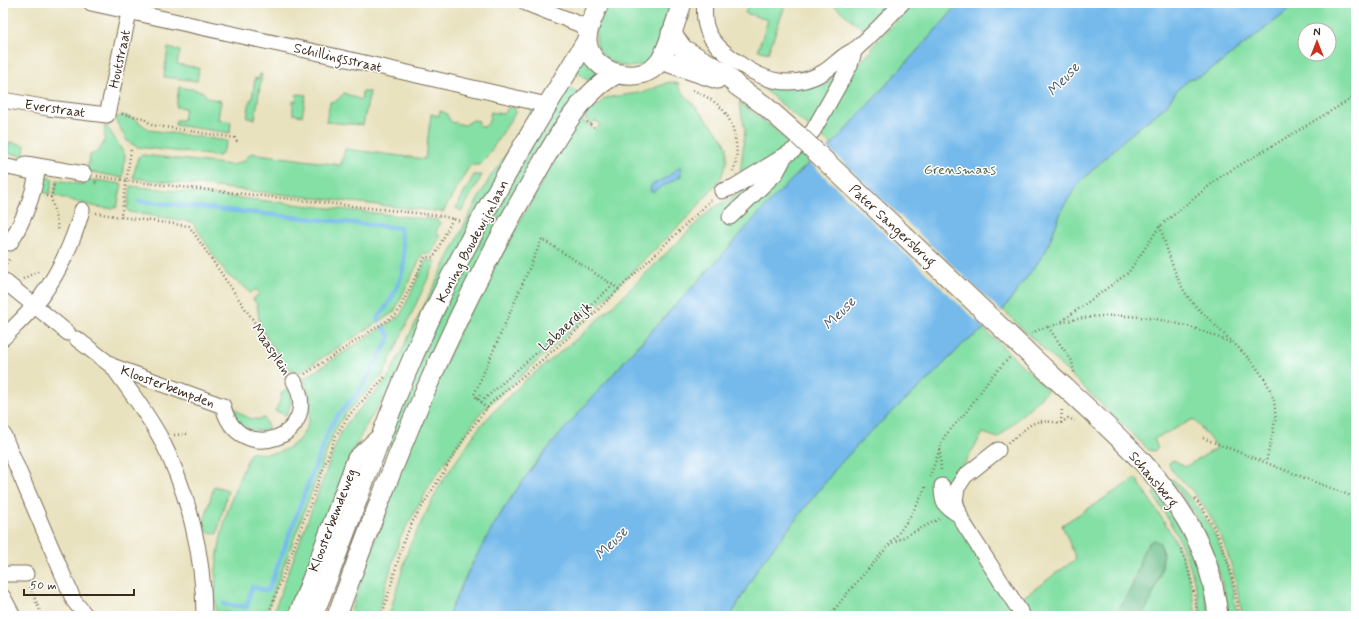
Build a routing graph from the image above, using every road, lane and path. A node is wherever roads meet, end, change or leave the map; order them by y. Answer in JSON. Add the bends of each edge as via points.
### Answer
{"nodes":[{"id":1,"x":91,"y":3,"type":"edge"},
{"id":2,"x":526,"y":3,"type":"edge"},
{"id":3,"x":599,"y":3,"type":"edge"},
{"id":4,"x":682,"y":3,"type":"edge"},
{"id":5,"x":705,"y":3,"type":"edge"},
{"id":6,"x":902,"y":3,"type":"edge"},
{"id":7,"x":130,"y":7,"type":"edge"},
{"id":8,"x":585,"y":31,"type":"junction"},
{"id":9,"x":671,"y":34,"type":"junction"},
{"id":10,"x":855,"y":49,"type":"junction"},
{"id":11,"x":661,"y":60,"type":"junction"},
{"id":12,"x":617,"y":74,"type":"junction"},
{"id":13,"x":737,"y":86,"type":"junction"},
{"id":14,"x":688,"y":88,"type":"dead end"},
{"id":15,"x":1356,"y":96,"type":"edge"},
{"id":16,"x":3,"y":100,"type":"edge"},
{"id":17,"x":547,"y":105,"type":"junction"},
{"id":18,"x":123,"y":113,"type":"dead end"},
{"id":19,"x":107,"y":115,"type":"joint"},
{"id":20,"x":238,"y":144,"type":"dead end"},
{"id":21,"x":131,"y":150,"type":"dead end"},
{"id":22,"x":786,"y":156,"type":"junction"},
{"id":23,"x":3,"y":160,"type":"edge"},
{"id":24,"x":3,"y":166,"type":"edge"},
{"id":25,"x":90,"y":175,"type":"joint"},
{"id":26,"x":128,"y":181,"type":"junction"},
{"id":27,"x":722,"y":191,"type":"junction"},
{"id":28,"x":51,"y":197,"type":"dead end"},
{"id":29,"x":82,"y":210,"type":"joint"},
{"id":30,"x":121,"y":217,"type":"junction"},
{"id":31,"x":730,"y":217,"type":"dead end"},
{"id":32,"x":453,"y":218,"type":"junction"},
{"id":33,"x":462,"y":221,"type":"dead end"},
{"id":34,"x":1160,"y":226,"type":"junction"},
{"id":35,"x":3,"y":238,"type":"edge"},
{"id":36,"x":64,"y":255,"type":"junction"},
{"id":37,"x":9,"y":279,"type":"edge"},
{"id":38,"x":613,"y":285,"type":"junction"},
{"id":39,"x":619,"y":289,"type":"junction"},
{"id":40,"x":34,"y":306,"type":"junction"},
{"id":41,"x":1060,"y":323,"type":"junction"},
{"id":42,"x":1048,"y":327,"type":"junction"},
{"id":43,"x":1029,"y":337,"type":"dead end"},
{"id":44,"x":3,"y":338,"type":"edge"},
{"id":45,"x":1233,"y":344,"type":"junction"},
{"id":46,"x":1014,"y":353,"type":"dead end"},
{"id":47,"x":112,"y":366,"type":"junction"},
{"id":48,"x":1045,"y":369,"type":"joint"},
{"id":49,"x":1073,"y":377,"type":"dead end"},
{"id":50,"x":294,"y":380,"type":"junction"},
{"id":51,"x":481,"y":394,"type":"dead end"},
{"id":52,"x":477,"y":399,"type":"junction"},
{"id":53,"x":480,"y":402,"type":"junction"},
{"id":54,"x":1062,"y":407,"type":"dead end"},
{"id":55,"x":487,"y":409,"type":"junction"},
{"id":56,"x":1072,"y":419,"type":"dead end"},
{"id":57,"x":1061,"y":423,"type":"junction"},
{"id":58,"x":3,"y":434,"type":"edge"},
{"id":59,"x":1203,"y":438,"type":"dead end"},
{"id":60,"x":373,"y":445,"type":"junction"},
{"id":61,"x":940,"y":445,"type":"junction"},
{"id":62,"x":998,"y":450,"type":"joint"},
{"id":63,"x":1266,"y":462,"type":"junction"},
{"id":64,"x":393,"y":470,"type":"junction"},
{"id":65,"x":942,"y":486,"type":"joint"},
{"id":66,"x":1356,"y":498,"type":"edge"},
{"id":67,"x":959,"y":514,"type":"junction"},
{"id":68,"x":934,"y":520,"type":"dead end"},
{"id":69,"x":892,"y":543,"type":"junction"},
{"id":70,"x":1179,"y":544,"type":"dead end"},
{"id":71,"x":3,"y":574,"type":"edge"},
{"id":72,"x":26,"y":574,"type":"joint"},
{"id":73,"x":3,"y":597,"type":"edge"},
{"id":74,"x":13,"y":616,"type":"edge"},
{"id":75,"x":42,"y":616,"type":"edge"},
{"id":76,"x":86,"y":616,"type":"edge"},
{"id":77,"x":204,"y":616,"type":"edge"},
{"id":78,"x":296,"y":616,"type":"edge"},
{"id":79,"x":312,"y":616,"type":"edge"},
{"id":80,"x":337,"y":616,"type":"edge"},
{"id":81,"x":382,"y":616,"type":"edge"},
{"id":82,"x":830,"y":616,"type":"edge"},
{"id":83,"x":1023,"y":616,"type":"edge"},
{"id":84,"x":1198,"y":616,"type":"edge"},
{"id":85,"x":1218,"y":616,"type":"edge"}],
"edges":[{"from":1,"to":7,"type":"street","name":"Schillingsstraat"},
{"from":2,"to":8,"type":"street"},
{"from":3,"to":8,"type":"main road","name":"Koning Boudewijnlaan"},
{"from":4,"to":9,"type":"main road"},
{"from":5,"to":10,"type":"street","via":[[706,29],[717,46],[756,74],[772,81],[795,82],[812,77]]},
{"from":6,"to":10,"type":"street"},
{"from":7,"to":17,"type":"street","name":"Schillingsstraat"},
{"from":7,"to":19,"type":"street","name":"Houtstraat"},
{"from":8,"to":12,"type":"main road","via":[[595,60],[602,67]]},
{"from":8,"to":17,"type":"main road","name":"Koning Boudewijnlaan"},
{"from":9,"to":11,"type":"main road"},
{"from":9,"to":13,"type":"main road","name":"Pater Sangersbrug","via":[[683,49],[725,73]]},
{"from":10,"to":22,"type":"street","via":[[850,65],[813,131]]},
{"from":11,"to":12,"type":"main road","via":[[653,69],[645,72]]},
{"from":11,"to":13,"type":"main road","name":"Pater Sangersbrug"},
{"from":12,"to":64,"type":"main road","name":"Koning Boudewijnlaan","via":[[594,89],[575,114],[544,159],[510,217],[445,345]]},
{"from":13,"to":48,"type":"main road","name":"Pater Sangersbrug","bridge":true,"via":[[764,105],[799,136]]},
{"from":14,"to":27,"type":"path","name":"Labaerdijk","via":[[715,102],[724,110],[733,131],[737,155],[734,168]]},
{"from":15,"to":34,"type":"path","via":[[1220,176]]},
{"from":16,"to":19,"type":"street","name":"Everstraat"},
{"from":17,"to":60,"type":"main road","name":"Koning Boudewijnlaan","via":[[487,208],[428,323]]},
{"from":18,"to":20,"type":"path","via":[[143,118],[152,125],[236,138]]},
{"from":21,"to":26,"type":"path"},
{"from":22,"to":27,"type":"street","via":[[734,187]]},
{"from":22,"to":31,"type":"street","via":[[776,173]]},
{"from":23,"to":25,"type":"street"},
{"from":24,"to":35,"type":"street","via":[[37,173],[19,228],[10,243]]},
{"from":25,"to":26,"type":"path"},
{"from":26,"to":30,"type":"path"},
{"from":26,"to":32,"type":"path"},
{"from":27,"to":39,"type":"path","name":"Labaerdijk","via":[[698,211]]},
{"from":28,"to":36,"type":"path"},
{"from":29,"to":30,"type":"path","name":"Maasplein"},
{"from":29,"to":36,"type":"street"},
{"from":30,"to":50,"type":"path","name":"Maasplein","via":[[189,226]]},
{"from":32,"to":33,"type":"path"},
{"from":32,"to":50,"type":"path","name":"Maasplein","via":[[434,257],[425,257],[397,314]]},
{"from":34,"to":41,"type":"path","via":[[1128,273]]},
{"from":34,"to":45,"type":"path","via":[[1187,295]]},
{"from":36,"to":37,"type":"path","via":[[22,279]]},
{"from":36,"to":40,"type":"street"},
{"from":37,"to":40,"type":"street","name":"Kloosterbempden"},
{"from":38,"to":39,"type":"path"},
{"from":38,"to":52,"type":"path","via":[[542,239],[474,395]]},
{"from":38,"to":53,"type":"path"},
{"from":39,"to":55,"type":"path","name":"Labaerdijk","via":[[576,331]]},
{"from":40,"to":44,"type":"street"},
{"from":40,"to":47,"type":"street","name":"Kloosterbempden"},
{"from":41,"to":42,"type":"path"},
{"from":41,"to":45,"type":"path","via":[[1095,315],[1133,317],[1183,324]]},
{"from":42,"to":43,"type":"path","via":[[1034,332]]},
{"from":42,"to":49,"type":"path","via":[[1072,361]]},
{"from":45,"to":63,"type":"path","via":[[1258,368],[1274,405],[1275,421]]},
{"from":46,"to":61,"type":"path","via":[[991,377],[966,412],[944,436]]},
{"from":47,"to":50,"type":"street","name":"Kloosterbempden","via":[[224,406],[227,420],[234,429],[249,438],[260,440],[281,436],[295,424],[301,402],[300,392]]},
{"from":47,"to":77,"type":"street","via":[[154,427],[176,475],[191,518],[198,550],[203,582]]},
{"from":48,"to":85,"type":"main road","name":"Schansberg","via":[[1133,453],[1167,492],[1204,556],[1211,576]]},
{"from":51,"to":52,"type":"path"},
{"from":52,"to":53,"type":"path"},
{"from":53,"to":55,"type":"path"},
{"from":54,"to":57,"type":"path"},
{"from":55,"to":81,"type":"path","name":"Labaerdijk","via":[[467,434],[413,521],[404,540]]},
{"from":56,"to":57,"type":"path","via":[[1067,418]]},
{"from":57,"to":62,"type":"path","via":[[1042,420],[1034,422]]},
{"from":58,"to":76,"type":"street","via":[[74,601]]},
{"from":59,"to":63,"type":"path"},
{"from":60,"to":64,"type":"street","via":[[387,455]]},
{"from":60,"to":78,"type":"street","name":"Kloosterbemdeweg","via":[[355,458]]},
{"from":60,"to":79,"type":"main road","name":"Koning Boudewijnlaan"},
{"from":61,"to":65,"type":"path"},
{"from":61,"to":69,"type":"path","via":[[920,501]]},
{"from":62,"to":67,"type":"street","via":[[961,482],[955,501]]},
{"from":63,"to":66,"type":"path"},
{"from":64,"to":80,"type":"main road","name":"Koning Boudewijnlaan","via":[[368,528]]},
{"from":65,"to":67,"type":"street","via":[[942,500],[946,507]]},
{"from":67,"to":83,"type":"street"},
{"from":68,"to":69,"type":"path"},
{"from":69,"to":82,"type":"path","via":[[845,594]]},
{"from":70,"to":84,"type":"path","via":[[1191,577]]},
{"from":71,"to":72,"type":"street"},
{"from":72,"to":75,"type":"path"},
{"from":73,"to":74,"type":"street"}]}
